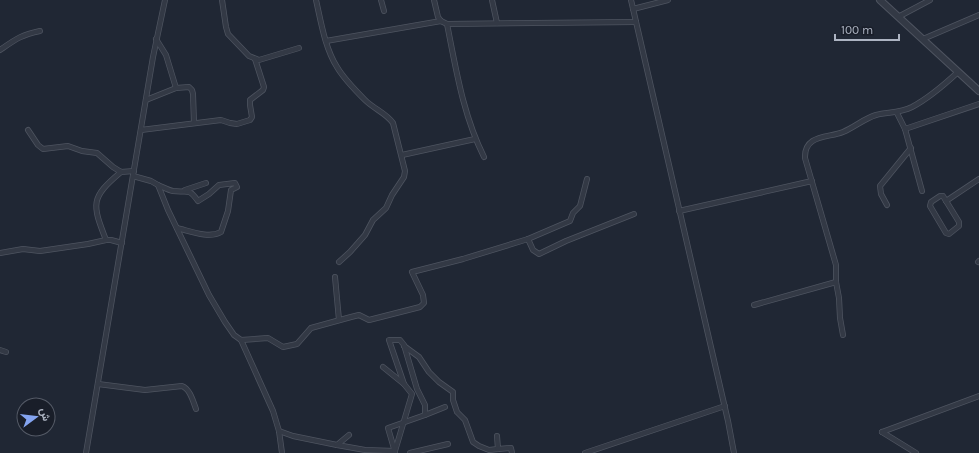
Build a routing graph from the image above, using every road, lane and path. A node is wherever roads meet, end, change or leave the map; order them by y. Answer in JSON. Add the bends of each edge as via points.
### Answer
{"nodes":[{"id":1,"x":165,"y":0,"type":"edge"},
{"id":2,"x":222,"y":0,"type":"edge"},
{"id":3,"x":316,"y":0,"type":"edge"},
{"id":4,"x":381,"y":0,"type":"edge"},
{"id":5,"x":434,"y":0,"type":"edge"},
{"id":6,"x":492,"y":0,"type":"edge"},
{"id":7,"x":631,"y":0,"type":"edge"},
{"id":8,"x":668,"y":0,"type":"edge"},
{"id":9,"x":880,"y":0,"type":"edge"},
{"id":10,"x":930,"y":0,"type":"edge"},
{"id":11,"x":633,"y":9,"type":"junction"},
{"id":12,"x":384,"y":11,"type":"dead end"},
{"id":13,"x":979,"y":15,"type":"edge"},
{"id":14,"x":898,"y":17,"type":"junction"},
{"id":15,"x":441,"y":21,"type":"junction"},
{"id":16,"x":636,"y":22,"type":"junction"},
{"id":17,"x":497,"y":23,"type":"junction"},
{"id":18,"x":448,"y":24,"type":"junction"},
{"id":19,"x":40,"y":31,"type":"dead end"},
{"id":20,"x":156,"y":39,"type":"junction"},
{"id":21,"x":923,"y":39,"type":"junction"},
{"id":22,"x":326,"y":41,"type":"junction"},
{"id":23,"x":299,"y":48,"type":"dead end"},
{"id":24,"x":0,"y":50,"type":"edge"},
{"id":25,"x":255,"y":59,"type":"junction"},
{"id":26,"x":958,"y":72,"type":"junction"},
{"id":27,"x":176,"y":88,"type":"junction"},
{"id":28,"x":979,"y":91,"type":"edge"},
{"id":29,"x":146,"y":100,"type":"junction"},
{"id":30,"x":979,"y":104,"type":"edge"},
{"id":31,"x":897,"y":113,"type":"junction"},
{"id":32,"x":194,"y":123,"type":"junction"},
{"id":33,"x":905,"y":129,"type":"junction"},
{"id":34,"x":28,"y":130,"type":"dead end"},
{"id":35,"x":141,"y":130,"type":"junction"},
{"id":36,"x":475,"y":139,"type":"junction"},
{"id":37,"x":911,"y":148,"type":"junction"},
{"id":38,"x":402,"y":155,"type":"junction"},
{"id":39,"x":484,"y":157,"type":"dead end"},
{"id":40,"x":122,"y":172,"type":"junction"},
{"id":41,"x":133,"y":174,"type":"junction"},
{"id":42,"x":587,"y":179,"type":"dead end"},
{"id":43,"x":979,"y":179,"type":"edge"},
{"id":44,"x":812,"y":181,"type":"junction"},
{"id":45,"x":206,"y":183,"type":"dead end"},
{"id":46,"x":158,"y":185,"type":"junction"},
{"id":47,"x":185,"y":190,"type":"junction"},
{"id":48,"x":922,"y":191,"type":"dead end"},
{"id":49,"x":946,"y":201,"type":"junction"},
{"id":50,"x":887,"y":205,"type":"dead end"},
{"id":51,"x":679,"y":211,"type":"junction"},
{"id":52,"x":634,"y":214,"type":"dead end"},
{"id":53,"x":176,"y":228,"type":"junction"},
{"id":54,"x":528,"y":239,"type":"junction"},
{"id":55,"x":106,"y":240,"type":"junction"},
{"id":56,"x":122,"y":243,"type":"junction"},
{"id":57,"x":0,"y":253,"type":"edge"},
{"id":58,"x":339,"y":262,"type":"dead end"},
{"id":59,"x":335,"y":277,"type":"dead end"},
{"id":60,"x":836,"y":282,"type":"junction"},
{"id":61,"x":754,"y":305,"type":"dead end"},
{"id":62,"x":339,"y":320,"type":"junction"},
{"id":63,"x":843,"y":335,"type":"dead end"},
{"id":64,"x":241,"y":340,"type":"junction"},
{"id":65,"x":404,"y":345,"type":"junction"},
{"id":66,"x":0,"y":350,"type":"edge"},
{"id":67,"x":6,"y":352,"type":"dead end"},
{"id":68,"x":382,"y":367,"type":"dead end"},
{"id":69,"x":98,"y":384,"type":"junction"},
{"id":70,"x":404,"y":384,"type":"junction"},
{"id":71,"x":979,"y":396,"type":"edge"},
{"id":72,"x":725,"y":406,"type":"junction"},
{"id":73,"x":444,"y":407,"type":"dead end"},
{"id":74,"x":196,"y":409,"type":"dead end"},
{"id":75,"x":425,"y":415,"type":"junction"},
{"id":76,"x":405,"y":422,"type":"junction"},
{"id":77,"x":279,"y":431,"type":"junction"},
{"id":78,"x":349,"y":435,"type":"dead end"},
{"id":79,"x":497,"y":436,"type":"dead end"},
{"id":80,"x":337,"y":444,"type":"junction"},
{"id":81,"x":448,"y":444,"type":"dead end"},
{"id":82,"x":498,"y":450,"type":"junction"},
{"id":83,"x":395,"y":452,"type":"edge"},
{"id":84,"x":86,"y":453,"type":"edge"},
{"id":85,"x":282,"y":453,"type":"edge"},
{"id":86,"x":410,"y":453,"type":"edge"},
{"id":87,"x":512,"y":453,"type":"edge"},
{"id":88,"x":585,"y":453,"type":"edge"},
{"id":89,"x":734,"y":453,"type":"edge"},
{"id":90,"x":916,"y":453,"type":"edge"}],
"edges":[{"from":1,"to":20,"type":"street"},
{"from":2,"to":25,"type":"street","via":[[228,34]]},
{"from":3,"to":22,"type":"street"},
{"from":4,"to":12,"type":"street"},
{"from":5,"to":15,"type":"street"},
{"from":6,"to":17,"type":"street"},
{"from":7,"to":11,"type":"street"},
{"from":8,"to":11,"type":"street"},
{"from":9,"to":14,"type":"street"},
{"from":10,"to":14,"type":"street"},
{"from":11,"to":16,"type":"street"},
{"from":13,"to":21,"type":"street"},
{"from":14,"to":21,"type":"street"},
{"from":15,"to":18,"type":"street"},
{"from":15,"to":22,"type":"street"},
{"from":16,"to":17,"type":"street"},
{"from":16,"to":51,"type":"street"},
{"from":17,"to":18,"type":"street"},
{"from":18,"to":36,"type":"street","via":[[458,80]]},
{"from":19,"to":24,"type":"street","via":[[14,40]]},
{"from":20,"to":27,"type":"street","via":[[166,55]]},
{"from":20,"to":29,"type":"street"},
{"from":21,"to":26,"type":"street"},
{"from":22,"to":38,"type":"street","via":[[340,72],[364,100],[393,123]]},
{"from":23,"to":25,"type":"street","via":[[260,60]]},
{"from":25,"to":32,"type":"street","via":[[264,87],[250,100],[251,119],[233,124],[221,120]]},
{"from":26,"to":28,"type":"street"},
{"from":26,"to":31,"type":"street","via":[[927,98]]},
{"from":27,"to":29,"type":"street"},
{"from":27,"to":32,"type":"street","via":[[189,87],[192,90]]},
{"from":29,"to":35,"type":"street"},
{"from":30,"to":33,"type":"street"},
{"from":31,"to":33,"type":"street"},
{"from":31,"to":44,"type":"street","via":[[876,115],[842,133],[829,135],[808,144],[805,158]]},
{"from":32,"to":35,"type":"street"},
{"from":33,"to":37,"type":"street"},
{"from":34,"to":40,"type":"street","via":[[43,149],[68,146],[97,153]]},
{"from":35,"to":41,"type":"street"},
{"from":36,"to":38,"type":"street"},
{"from":36,"to":39,"type":"street"},
{"from":37,"to":48,"type":"street"},
{"from":37,"to":50,"type":"street","via":[[880,186]]},
{"from":38,"to":58,"type":"street","via":[[404,177],[386,208]]},
{"from":40,"to":41,"type":"street"},
{"from":40,"to":55,"type":"street","via":[[99,194],[96,204],[98,219]]},
{"from":41,"to":46,"type":"street"},
{"from":41,"to":56,"type":"street"},
{"from":42,"to":54,"type":"street","via":[[580,206],[570,222]]},
{"from":43,"to":49,"type":"street"},
{"from":44,"to":51,"type":"street"},
{"from":44,"to":60,"type":"street","via":[[836,265]]},
{"from":45,"to":47,"type":"street"},
{"from":46,"to":47,"type":"street","via":[[173,191]]},
{"from":46,"to":53,"type":"street"},
{"from":47,"to":53,"type":"street","via":[[192,193],[198,201],[219,185],[234,183],[237,187],[231,190],[221,232],[216,235],[203,234]]},
{"from":49,"to":49,"type":"street","via":[[940,196],[930,204],[948,234],[960,225]]},
{"from":51,"to":72,"type":"street"},
{"from":52,"to":54,"type":"street","via":[[539,254],[533,250]]},
{"from":53,"to":64,"type":"street","via":[[216,308],[234,336]]},
{"from":54,"to":62,"type":"street","via":[[412,272],[423,295],[424,303],[420,307],[369,320],[359,315]]},
{"from":55,"to":56,"type":"street"},
{"from":55,"to":57,"type":"street","via":[[40,251],[23,249]]},
{"from":56,"to":69,"type":"street"},
{"from":59,"to":62,"type":"street"},
{"from":60,"to":61,"type":"street"},
{"from":60,"to":63,"type":"street"},
{"from":62,"to":64,"type":"street","via":[[312,328],[297,344],[283,347],[268,338]]},
{"from":64,"to":77,"type":"street","via":[[273,411]]},
{"from":65,"to":70,"type":"street","via":[[400,340],[389,340]]},
{"from":65,"to":75,"type":"street"},
{"from":65,"to":82,"type":"street","via":[[419,357],[439,382],[453,392],[457,412],[465,420],[473,442],[489,450]]},
{"from":66,"to":67,"type":"street"},
{"from":68,"to":70,"type":"street"},
{"from":69,"to":74,"type":"street","via":[[145,390],[182,386],[188,391]]},
{"from":69,"to":84,"type":"street"},
{"from":70,"to":76,"type":"street","via":[[412,394]]},
{"from":71,"to":90,"type":"street","via":[[882,432]]},
{"from":72,"to":88,"type":"street"},
{"from":72,"to":89,"type":"street"},
{"from":73,"to":75,"type":"street"},
{"from":75,"to":76,"type":"street"},
{"from":76,"to":83,"type":"street"},
{"from":76,"to":83,"type":"street","via":[[388,428]]},
{"from":77,"to":80,"type":"street"},
{"from":77,"to":85,"type":"street"},
{"from":78,"to":80,"type":"street"},
{"from":79,"to":82,"type":"street"},
{"from":80,"to":83,"type":"street","via":[[365,450]]},
{"from":81,"to":86,"type":"street"},
{"from":82,"to":87,"type":"street","via":[[511,448]]}]}
